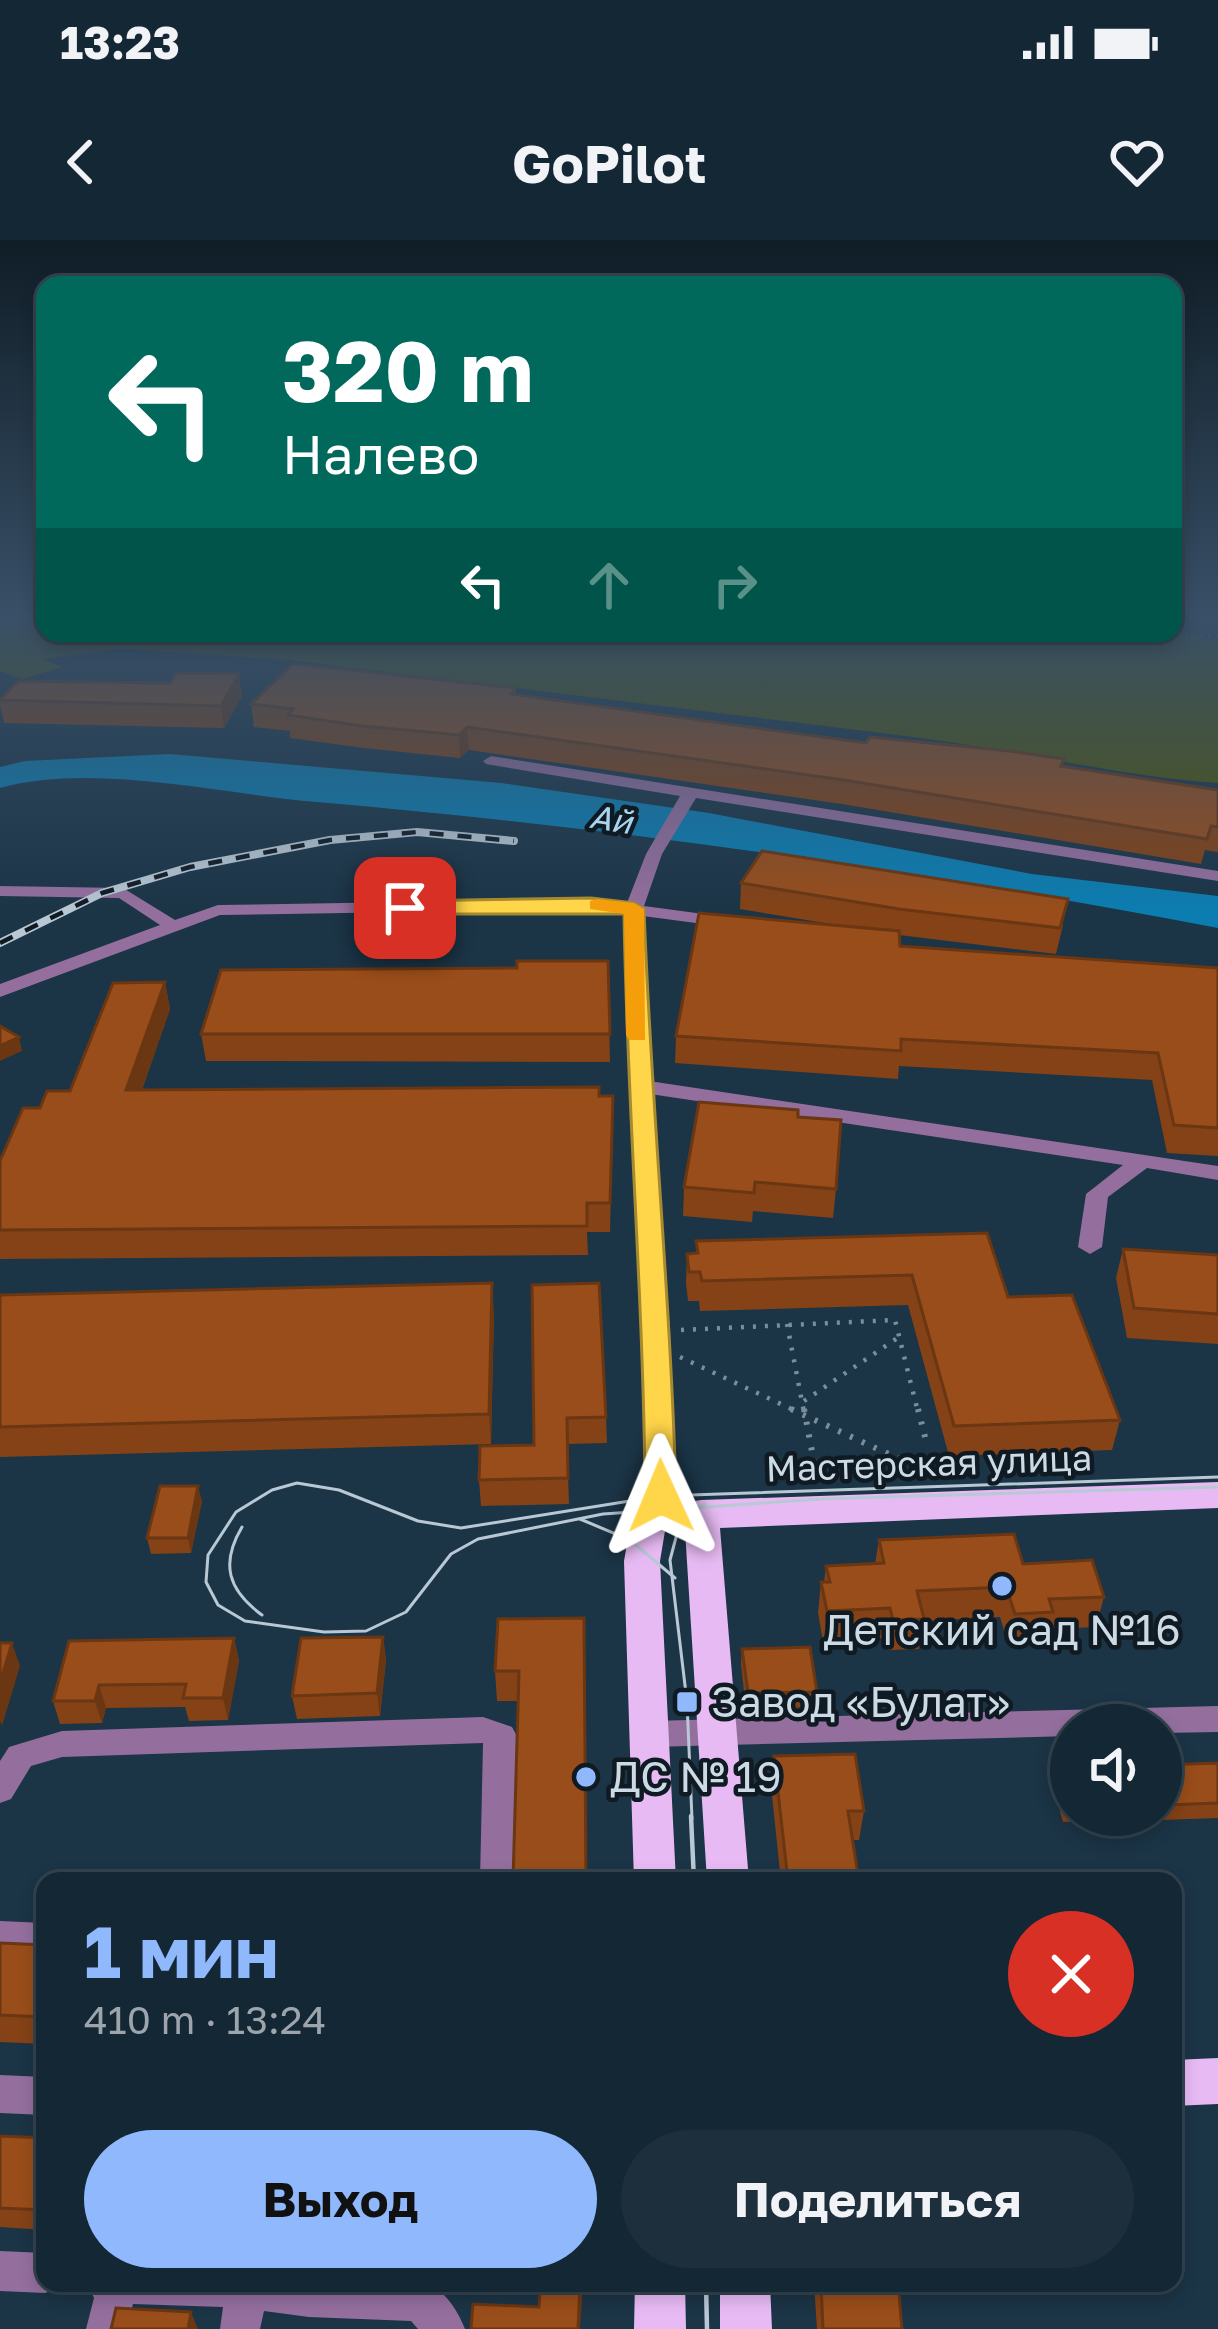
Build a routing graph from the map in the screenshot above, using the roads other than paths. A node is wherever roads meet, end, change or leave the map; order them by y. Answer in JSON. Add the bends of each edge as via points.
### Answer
{"nodes":[{"id":1,"x":490,"y":761,"type":"dead end"},
{"id":2,"x":689,"y":796,"type":"junction"},
{"id":3,"x":1218,"y":876,"type":"edge"},
{"id":4,"x":0,"y":891,"type":"edge"},
{"id":5,"x":634,"y":909,"type":"junction"},
{"id":6,"x":746,"y":925,"type":"edge"},
{"id":7,"x":174,"y":927,"type":"junction"},
{"id":8,"x":0,"y":992,"type":"edge"},
{"id":9,"x":638,"y":1086,"type":"junction"},
{"id":10,"x":1143,"y":1161,"type":"junction"},
{"id":11,"x":1218,"y":1173,"type":"edge"},
{"id":12,"x":1090,"y":1247,"type":"dead end"},
{"id":13,"x":1218,"y":1495,"type":"edge"},
{"id":14,"x":701,"y":1514,"type":"junction"},
{"id":15,"x":655,"y":1521,"type":"junction"},
{"id":16,"x":1218,"y":1719,"type":"edge"},
{"id":17,"x":721,"y":1732,"type":"junction"},
{"id":18,"x":651,"y":1734,"type":"junction"},
{"id":19,"x":0,"y":1789,"type":"edge"},
{"id":20,"x":497,"y":1872,"type":"edge"},
{"id":21,"x":655,"y":1872,"type":"edge"},
{"id":22,"x":728,"y":1872,"type":"edge"},
{"id":23,"x":0,"y":1937,"type":"edge"},
{"id":24,"x":36,"y":1939,"type":"edge"},
{"id":25,"x":1218,"y":2080,"type":"edge"},
{"id":26,"x":1182,"y":2082,"type":"edge"},
{"id":27,"x":0,"y":2094,"type":"edge"},
{"id":28,"x":36,"y":2096,"type":"edge"},
{"id":29,"x":0,"y":2271,"type":"edge"},
{"id":30,"x":36,"y":2273,"type":"edge"},
{"id":31,"x":111,"y":2292,"type":"edge"},
{"id":32,"x":240,"y":2292,"type":"edge"},
{"id":33,"x":279,"y":2292,"type":"edge"},
{"id":34,"x":660,"y":2292,"type":"edge"},
{"id":35,"x":745,"y":2292,"type":"edge"},
{"id":36,"x":106,"y":2329,"type":"edge"},
{"id":37,"x":240,"y":2329,"type":"edge"},
{"id":38,"x":445,"y":2329,"type":"edge"},
{"id":39,"x":660,"y":2329,"type":"edge"},
{"id":40,"x":746,"y":2329,"type":"edge"}],
"edges":[{"from":1,"to":2,"type":"street"},
{"from":2,"to":3,"type":"street"},
{"from":2,"to":5,"type":"street","via":[[654,854]]},
{"from":4,"to":7,"type":"street","via":[[124,893]]},
{"from":5,"to":6,"type":"street"},
{"from":5,"to":7,"type":"street","via":[[218,910]]},
{"from":5,"to":9,"type":"street"},
{"from":7,"to":8,"type":"street"},
{"from":9,"to":10,"type":"street"},
{"from":9,"to":15,"type":"street","via":[[658,1339]]},
{"from":10,"to":11,"type":"street"},
{"from":10,"to":12,"type":"street","via":[[1097,1194]]},
{"from":13,"to":14,"type":"main road","name":"Мастерская улица"},
{"from":14,"to":15,"type":"main road","name":"Мастерская улица"},
{"from":14,"to":17,"type":"main road"},
{"from":15,"to":18,"type":"main road","via":[[642,1561]]},
{"from":16,"to":17,"type":"street"},
{"from":17,"to":18,"type":"street"},
{"from":17,"to":22,"type":"main road"},
{"from":18,"to":21,"type":"main road"},
{"from":19,"to":20,"type":"street","via":[[20,1756],[62,1744],[483,1730],[501,1736]]},
{"from":23,"to":24,"type":"street"},
{"from":25,"to":26,"type":"main road"},
{"from":27,"to":28,"type":"street"},
{"from":29,"to":30,"type":"street"},
{"from":31,"to":36,"type":"street"},
{"from":32,"to":37,"type":"street"},
{"from":33,"to":38,"type":"street","via":[[421,2301]]},
{"from":34,"to":39,"type":"main road"},
{"from":35,"to":40,"type":"main road"}]}
